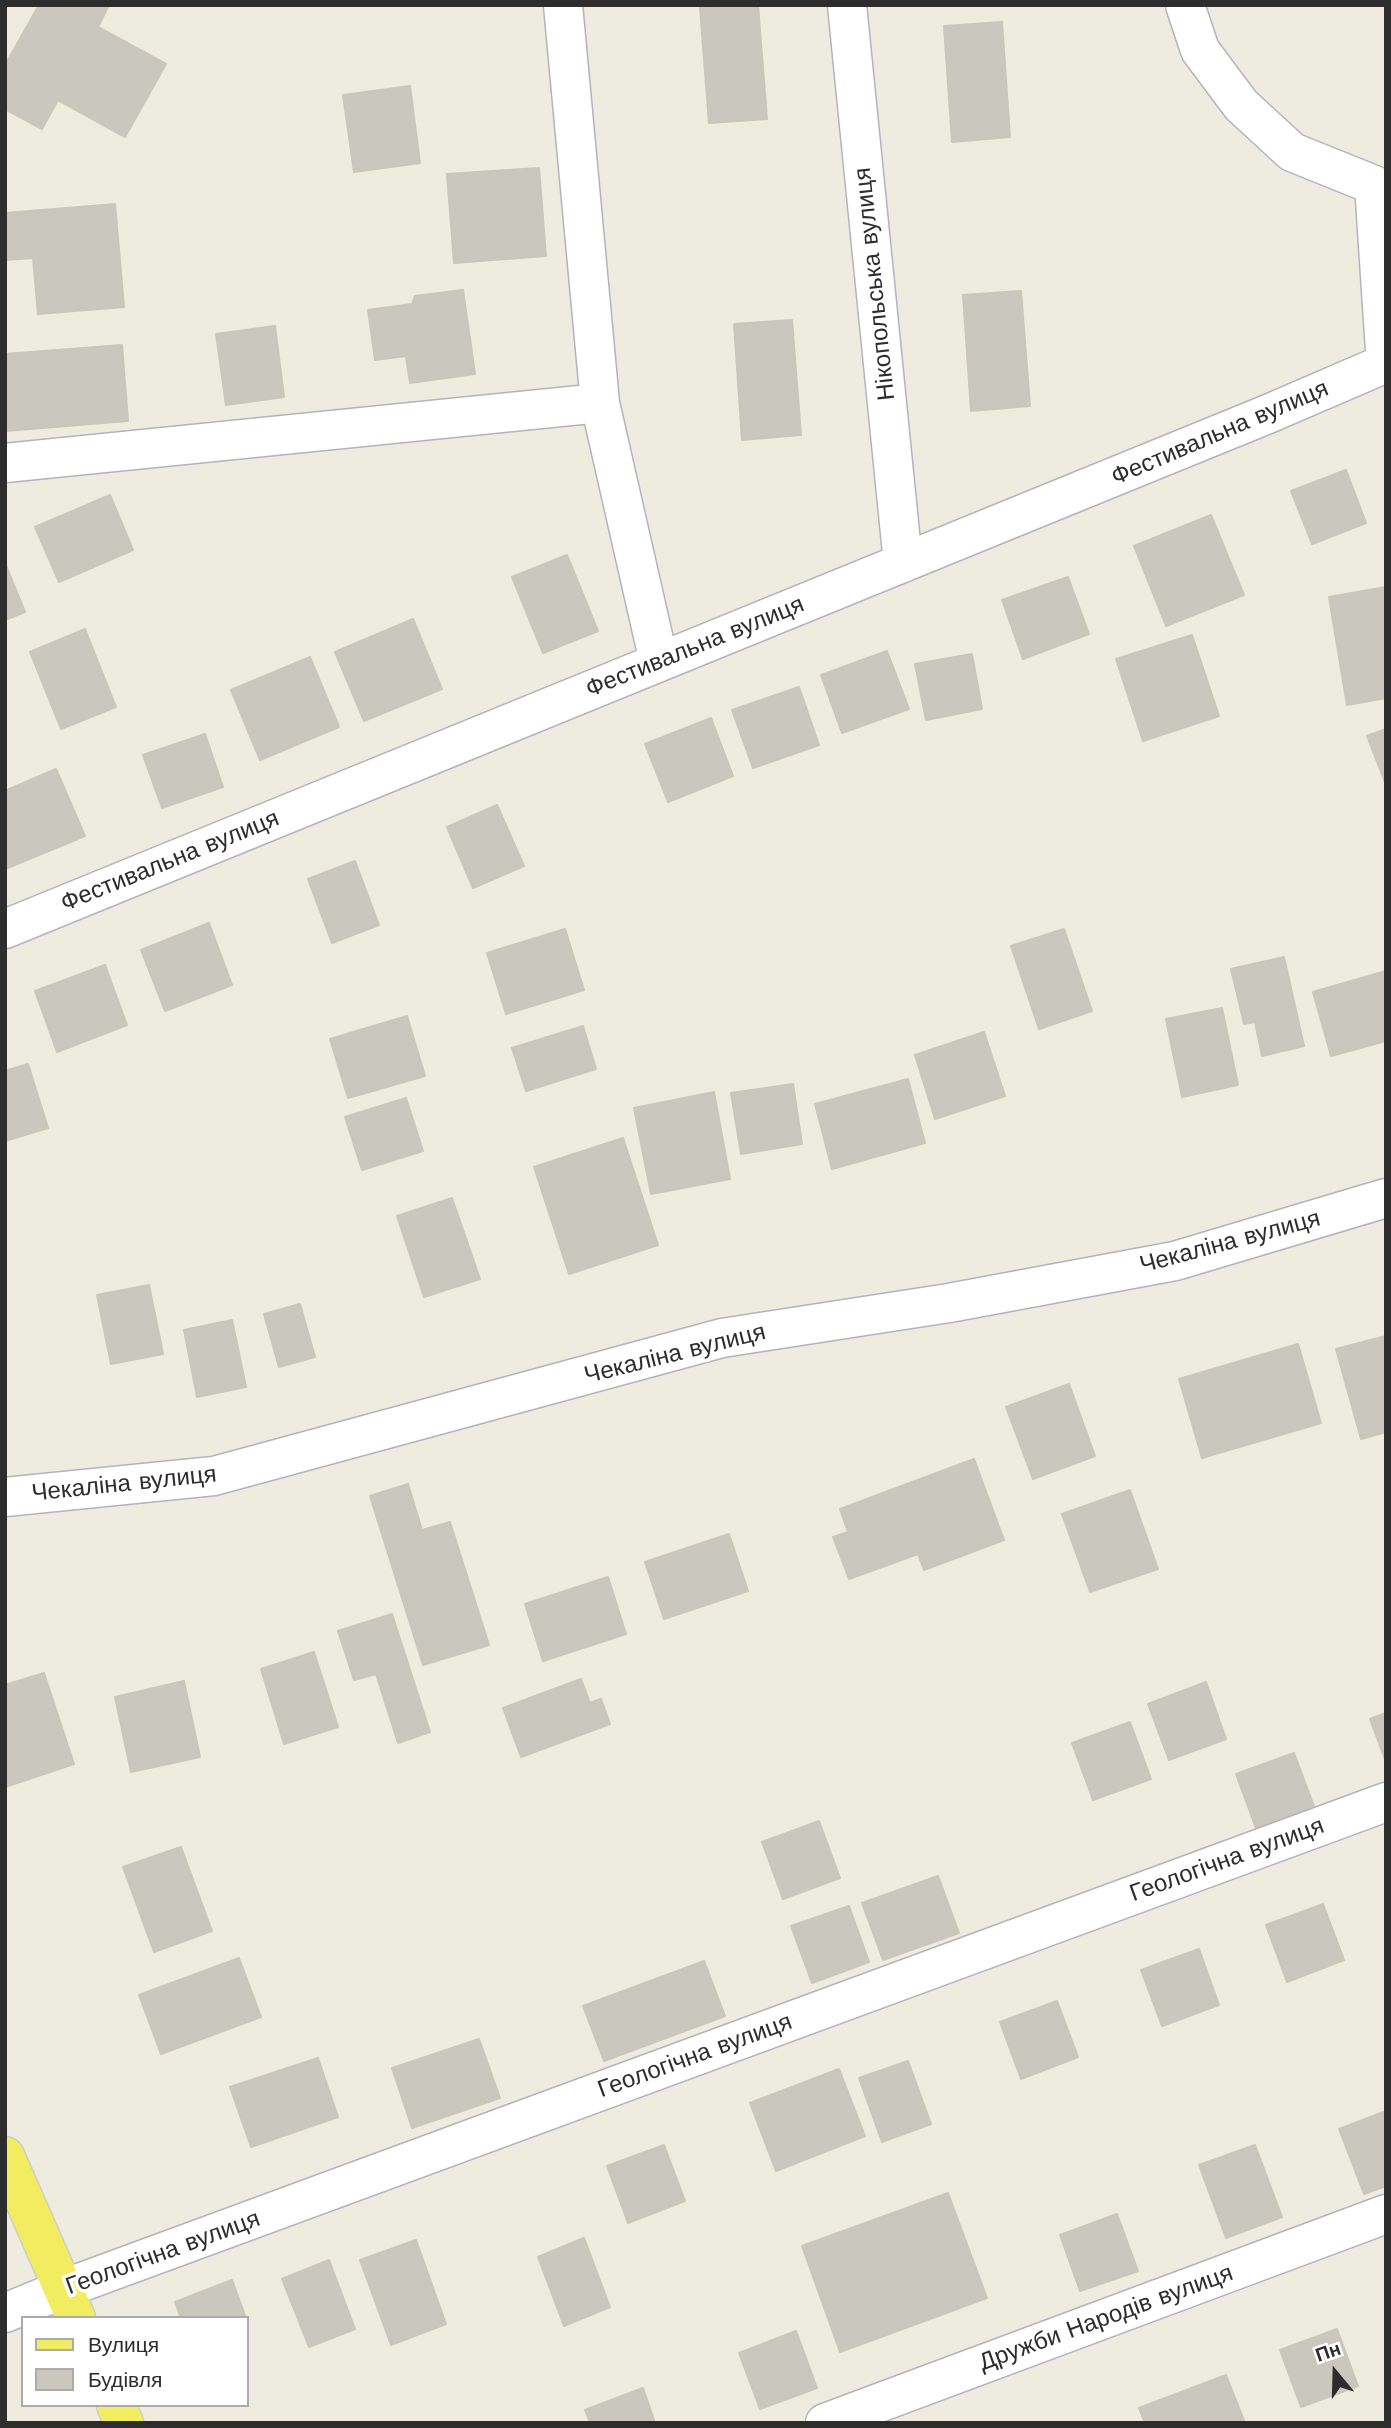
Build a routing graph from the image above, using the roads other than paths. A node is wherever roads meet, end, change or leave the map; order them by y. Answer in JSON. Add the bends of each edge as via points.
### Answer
{"nodes":[{"id":1,"x":563,"y":5,"type":"edge"},
{"id":2,"x":847,"y":5,"type":"edge"},
{"id":3,"x":1185,"y":5,"type":"edge"},
{"id":4,"x":1380,"y":180,"type":"edge"},
{"id":5,"x":1385,"y":365,"type":"edge"},
{"id":6,"x":600,"y":403,"type":"junction"},
{"id":7,"x":5,"y":463,"type":"edge"},
{"id":8,"x":903,"y":563,"type":"junction"},
{"id":9,"x":659,"y":662,"type":"junction"},
{"id":10,"x":5,"y":929,"type":"edge"},
{"id":11,"x":1386,"y":1198,"type":"edge"},
{"id":12,"x":5,"y":1497,"type":"edge"},
{"id":13,"x":1386,"y":1802,"type":"edge"},
{"id":14,"x":5,"y":2156,"type":"edge"},
{"id":15,"x":1386,"y":2214,"type":"edge"},
{"id":16,"x":70,"y":2304,"type":"edge"},
{"id":17,"x":5,"y":2313,"type":"edge"},
{"id":18,"x":117,"y":2407,"type":"edge"},
{"id":19,"x":124,"y":2423,"type":"edge"},
{"id":20,"x":825,"y":2423,"type":"edge"}],
"edges":[{"from":1,"to":6,"type":"street"},
{"from":2,"to":8,"type":"street","name":"Нікопольська вулиця"},
{"from":3,"to":4,"type":"street","via":[[1200,50],[1241,105],[1292,152]]},
{"from":4,"to":5,"type":"street"},
{"from":5,"to":8,"type":"street","name":"Фестивальна вулиця"},
{"from":6,"to":7,"type":"street"},
{"from":6,"to":9,"type":"street"},
{"from":8,"to":9,"type":"street","name":"Фестивальна вулиця"},
{"from":9,"to":10,"type":"street","name":"Фестивальна вулиця"},
{"from":11,"to":12,"type":"street","name":"Чекаліна вулиця","via":[[1175,1261],[949,1303],[722,1338],[214,1476]]},
{"from":13,"to":16,"type":"street","name":"Геологічна вулиця"},
{"from":14,"to":16,"type":"main road"},
{"from":15,"to":20,"type":"street","name":"Дружби Народів вулиця"},
{"from":16,"to":17,"type":"street","name":"Геологічна вулиця"},
{"from":18,"to":19,"type":"main road"}]}
